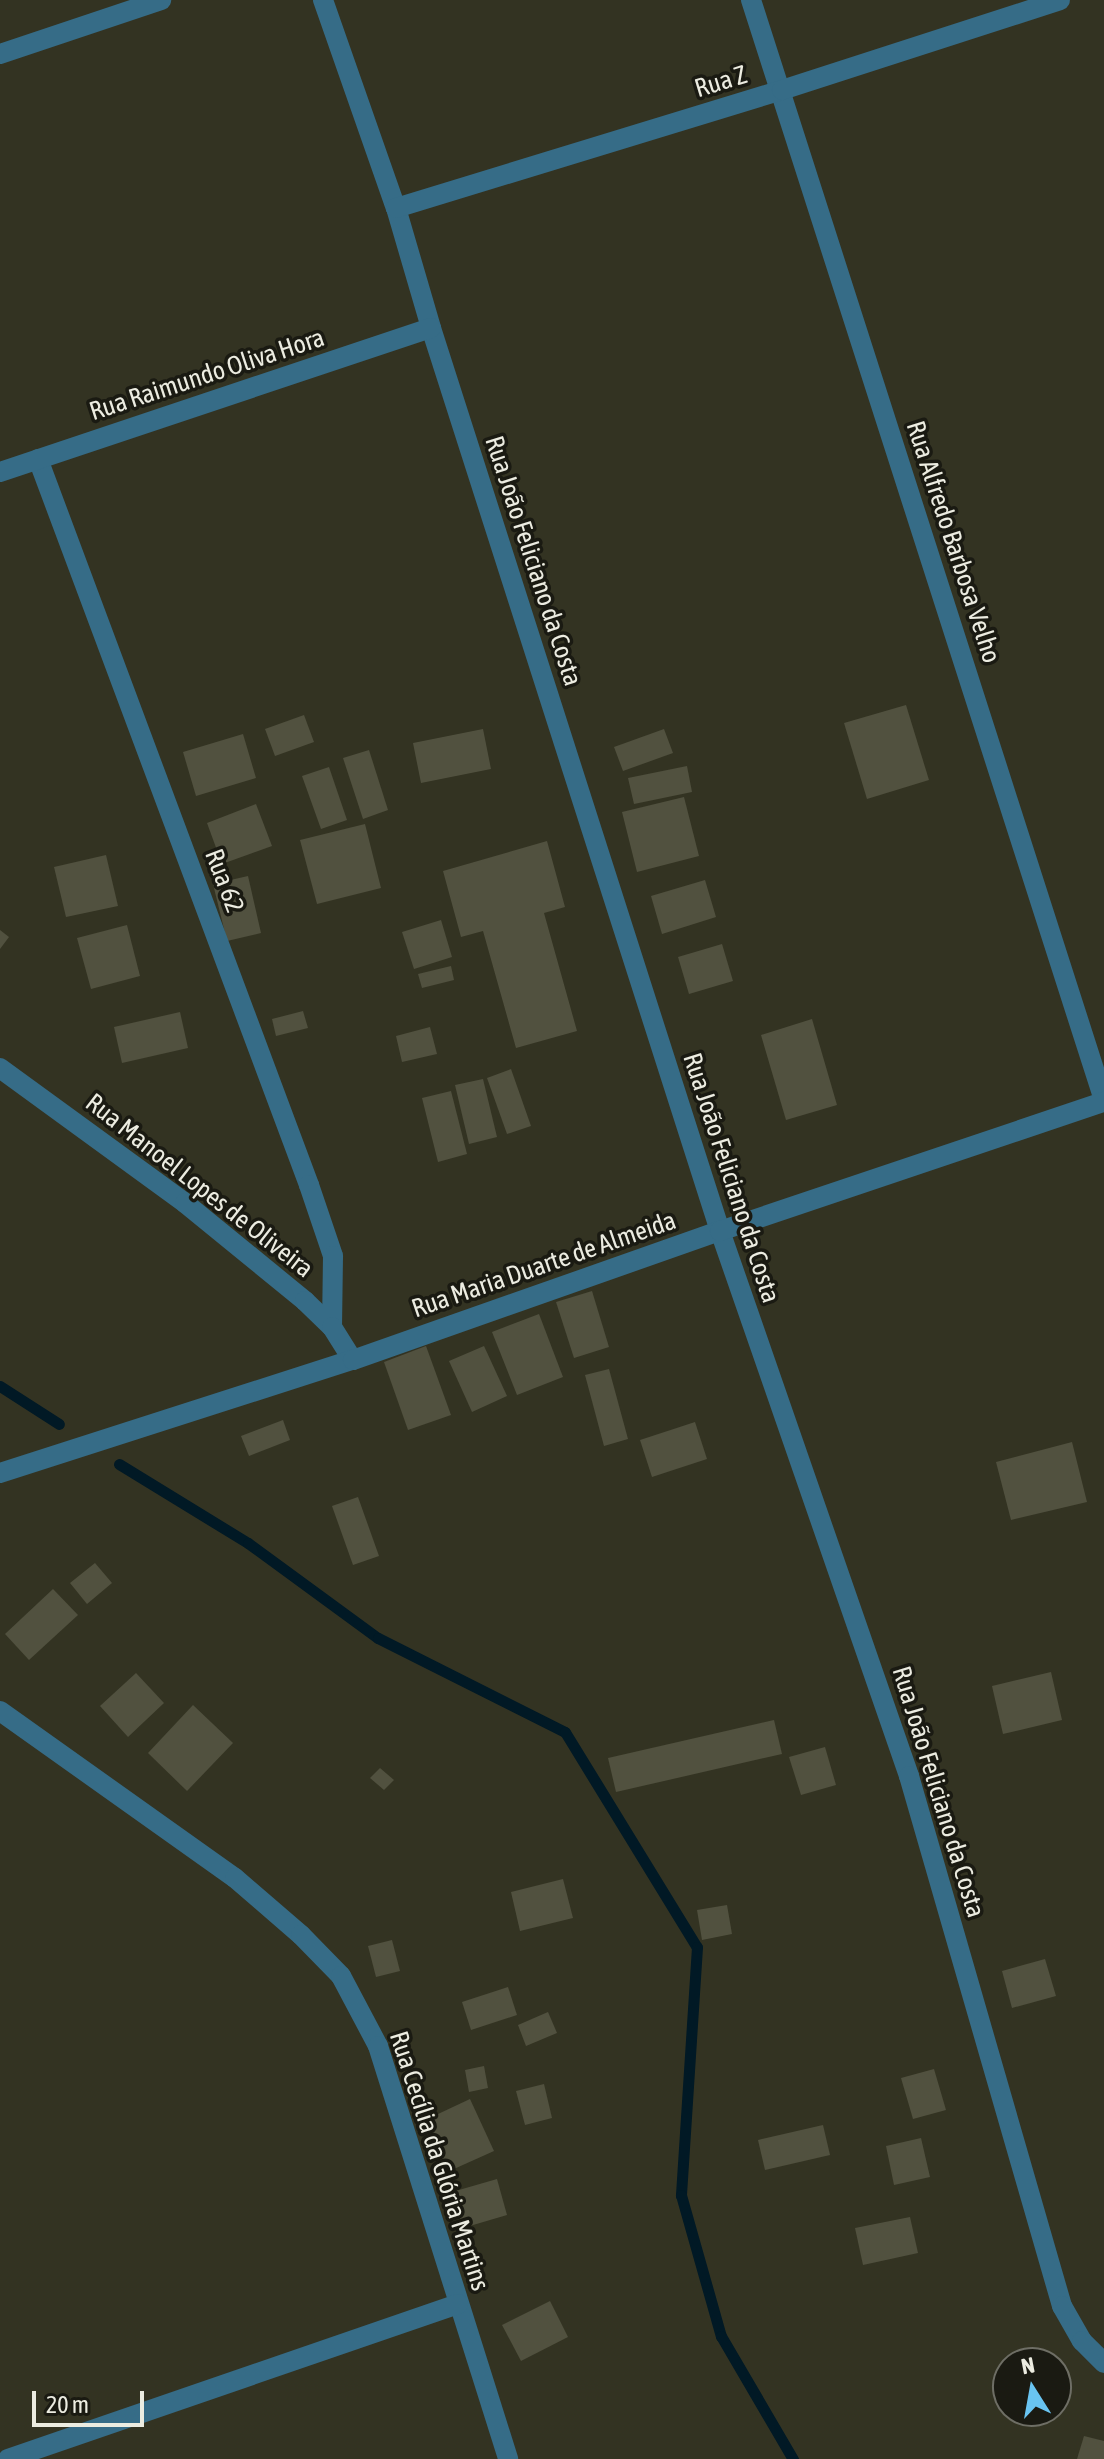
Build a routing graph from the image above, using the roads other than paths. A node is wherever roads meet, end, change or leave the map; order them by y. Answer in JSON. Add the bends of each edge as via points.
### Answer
{"nodes":[{"id":1,"x":161,"y":0,"type":"edge"},
{"id":2,"x":323,"y":0,"type":"edge"},
{"id":3,"x":751,"y":0,"type":"edge"},
{"id":4,"x":1060,"y":0,"type":"edge"},
{"id":5,"x":0,"y":54,"type":"edge"},
{"id":6,"x":782,"y":90,"type":"junction"},
{"id":7,"x":396,"y":208,"type":"junction"},
{"id":8,"x":431,"y":328,"type":"junction"},
{"id":9,"x":38,"y":459,"type":"junction"},
{"id":10,"x":0,"y":472,"type":"edge"},
{"id":11,"x":0,"y":1068,"type":"edge"},
{"id":12,"x":1104,"y":1101,"type":"edge"},
{"id":13,"x":720,"y":1231,"type":"junction"},
{"id":14,"x":332,"y":1327,"type":"junction"},
{"id":15,"x":353,"y":1360,"type":"junction"},
{"id":16,"x":0,"y":1473,"type":"edge"},
{"id":17,"x":0,"y":1711,"type":"edge"},
{"id":18,"x":458,"y":2304,"type":"junction"},
{"id":19,"x":1104,"y":2363,"type":"edge"},
{"id":20,"x":8,"y":2459,"type":"edge"},
{"id":21,"x":508,"y":2459,"type":"edge"}],
"edges":[{"from":1,"to":5,"type":"street"},
{"from":2,"to":7,"type":"street","name":"Rua João Feliciano da Costa"},
{"from":3,"to":6,"type":"street","name":"Rua Alfredo Barbosa Velho"},
{"from":4,"to":6,"type":"street","name":"Rua Z"},
{"from":6,"to":7,"type":"street","name":"Rua Z"},
{"from":6,"to":12,"type":"street","name":"Rua Alfredo Barbosa Velho"},
{"from":7,"to":8,"type":"street","name":"Rua João Feliciano da Costa"},
{"from":8,"to":9,"type":"street","name":"Rua Raimundo Oliva Hora"},
{"from":8,"to":13,"type":"street","name":"Rua João Feliciano da Costa"},
{"from":9,"to":10,"type":"street","name":"Rua Raimundo Oliva Hora"},
{"from":9,"to":14,"type":"street","name":"Rua 62","via":[[309,1185],[333,1256]]},
{"from":11,"to":14,"type":"street","name":"Rua Manoel Lopes de Oliveira","via":[[185,1203]]},
{"from":12,"to":13,"type":"street","name":"Rua Maria Duarte de Almeida"},
{"from":13,"to":15,"type":"street","name":"Rua Maria Duarte de Almeida"},
{"from":13,"to":19,"type":"street","name":"Rua João Feliciano da Costa","via":[[909,1776],[1062,2306],[1082,2341]]},
{"from":14,"to":15,"type":"street","name":"Rua Manoel Lopes de Oliveira"},
{"from":15,"to":16,"type":"street","name":"Rua Maria Duarte de Almeida"},
{"from":17,"to":18,"type":"street","name":"Rua Cecília da Glória Martins","via":[[235,1878],[341,1976],[378,2046]]},
{"from":18,"to":20,"type":"street"},
{"from":18,"to":21,"type":"street","name":"Rua Cecília da Glória Martins"}]}
